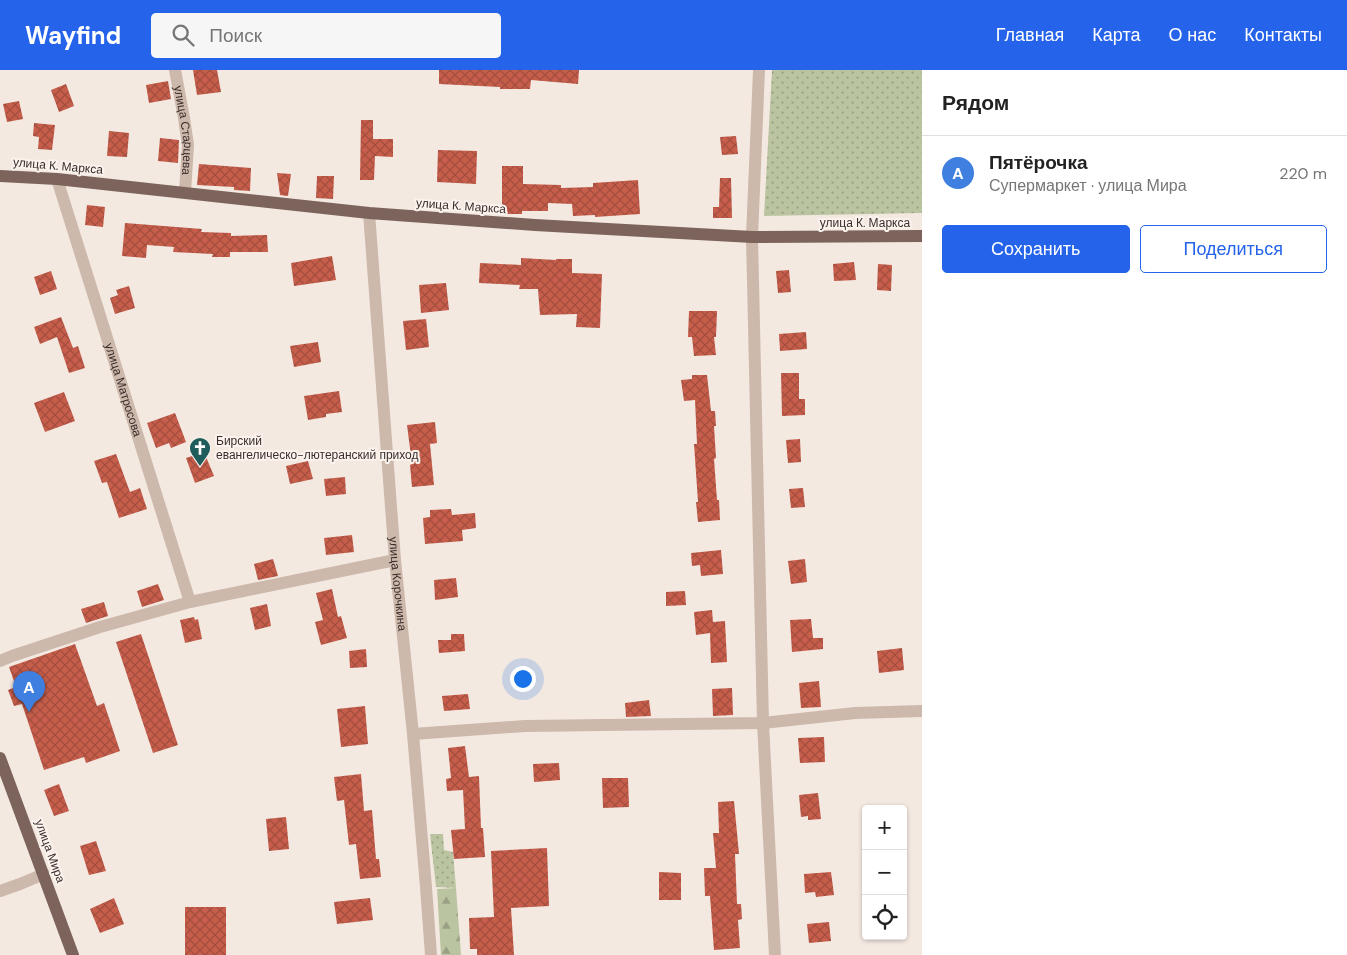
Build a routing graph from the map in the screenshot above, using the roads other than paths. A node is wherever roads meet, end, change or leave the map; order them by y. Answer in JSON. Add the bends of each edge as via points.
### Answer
{"nodes":[{"id":1,"x":174,"y":70,"type":"edge"},
{"id":2,"x":759,"y":70,"type":"edge"},
{"id":3,"x":0,"y":176,"type":"edge"},
{"id":4,"x":57,"y":179,"type":"junction"},
{"id":5,"x":185,"y":192,"type":"junction"},
{"id":6,"x":369,"y":213,"type":"junction"},
{"id":7,"x":922,"y":236,"type":"edge"},
{"id":8,"x":752,"y":237,"type":"junction"},
{"id":9,"x":395,"y":560,"type":"junction"},
{"id":10,"x":190,"y":602,"type":"junction"},
{"id":11,"x":0,"y":661,"type":"edge"},
{"id":12,"x":922,"y":711,"type":"edge"},
{"id":13,"x":764,"y":723,"type":"junction"},
{"id":14,"x":413,"y":734,"type":"junction"},
{"id":15,"x":0,"y":758,"type":"edge"},
{"id":16,"x":44,"y":874,"type":"junction"},
{"id":17,"x":0,"y":891,"type":"edge"},
{"id":18,"x":73,"y":955,"type":"edge"},
{"id":19,"x":431,"y":955,"type":"edge"},
{"id":20,"x":775,"y":955,"type":"edge"}],
"edges":[{"from":1,"to":5,"type":"street","name":"улица Старцева","via":[[188,146]]},
{"from":2,"to":8,"type":"street"},
{"from":3,"to":4,"type":"main road","name":"улица К. Маркса"},
{"from":4,"to":5,"type":"main road","name":"улица К. Маркса"},
{"from":4,"to":10,"type":"street","name":"улица Матросова"},
{"from":5,"to":6,"type":"main road","name":"улица К. Маркса"},
{"from":6,"to":8,"type":"main road","name":"улица К. Маркса"},
{"from":6,"to":9,"type":"street","name":"улица Корочкина"},
{"from":7,"to":8,"type":"main road","name":"улица К. Маркса"},
{"from":8,"to":13,"type":"street"},
{"from":9,"to":10,"type":"street"},
{"from":9,"to":14,"type":"street","name":"улица Корочкина"},
{"from":10,"to":11,"type":"street","via":[[100,627]]},
{"from":12,"to":13,"type":"street","via":[[855,713]]},
{"from":13,"to":14,"type":"street","via":[[524,726]]},
{"from":13,"to":20,"type":"street"},
{"from":14,"to":19,"type":"street","name":"улица Корочкина"},
{"from":15,"to":16,"type":"main road","name":"улица Мира"},
{"from":16,"to":17,"type":"street"},
{"from":16,"to":18,"type":"main road","name":"улица Мира"}]}
